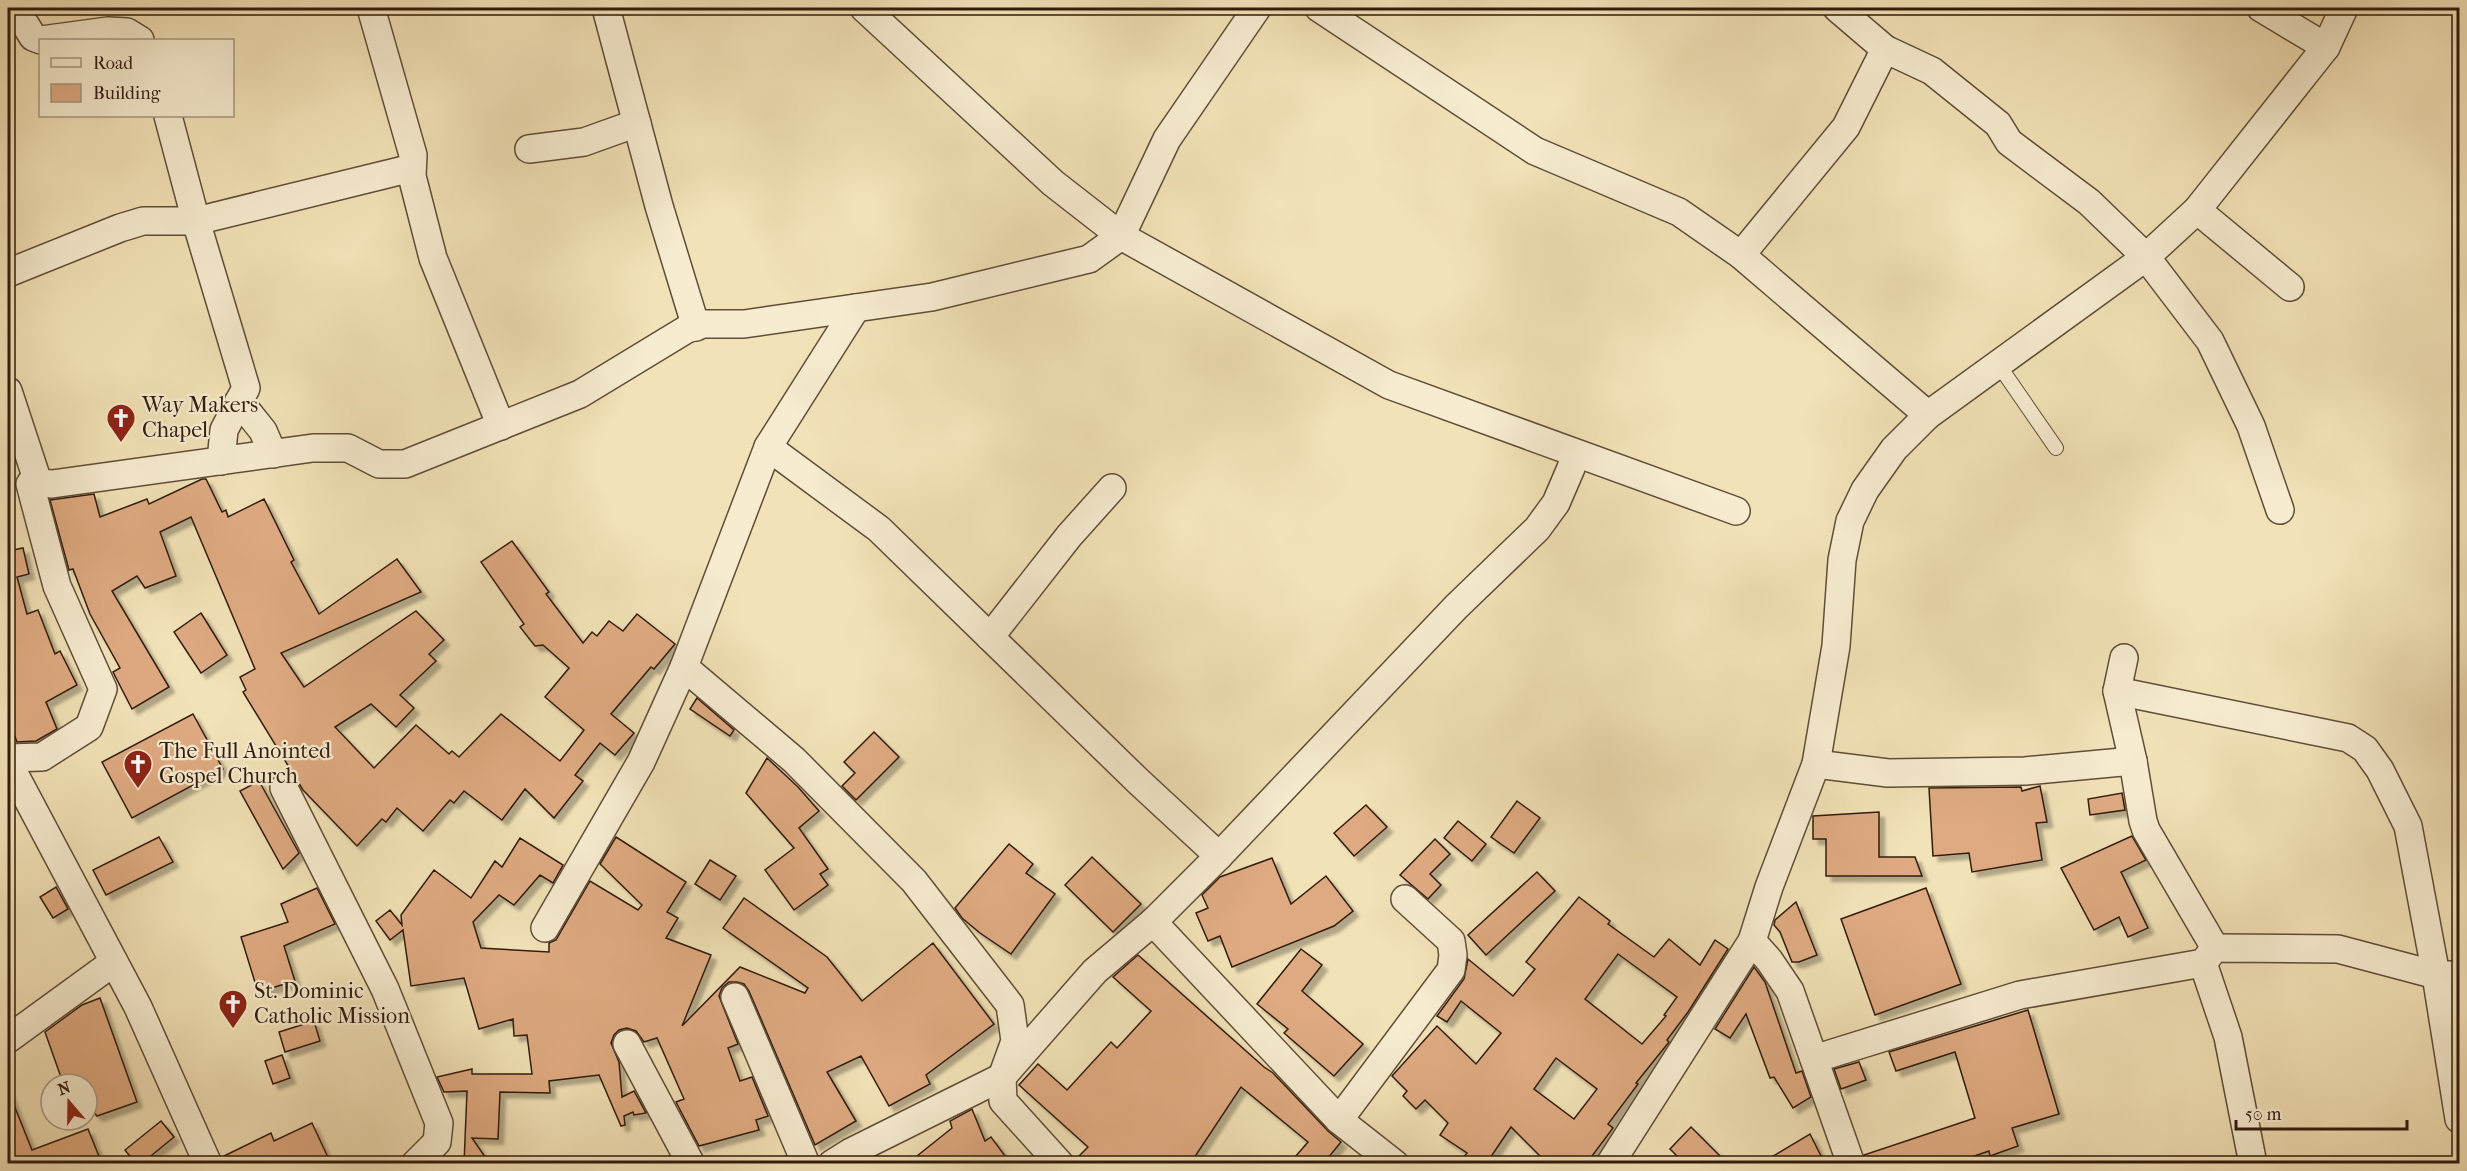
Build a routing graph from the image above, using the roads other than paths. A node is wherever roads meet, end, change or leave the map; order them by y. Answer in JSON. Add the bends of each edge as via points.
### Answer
{"nodes":[{"id":1,"x":15,"y":8,"type":"edge"},
{"id":2,"x":371,"y":8,"type":"edge"},
{"id":3,"x":606,"y":8,"type":"edge"},
{"id":4,"x":864,"y":8,"type":"edge"},
{"id":5,"x":1257,"y":8,"type":"edge"},
{"id":6,"x":1319,"y":8,"type":"edge"},
{"id":7,"x":1837,"y":8,"type":"edge"},
{"id":8,"x":2261,"y":8,"type":"edge"},
{"id":9,"x":2344,"y":8,"type":"edge"},
{"id":10,"x":39,"y":39,"type":"edge"},
{"id":11,"x":48,"y":39,"type":"edge"},
{"id":12,"x":138,"y":39,"type":"edge"},
{"id":13,"x":2326,"y":47,"type":"junction"},
{"id":14,"x":1885,"y":49,"type":"junction"},
{"id":15,"x":168,"y":117,"type":"edge"},
{"id":16,"x":637,"y":123,"type":"junction"},
{"id":17,"x":529,"y":149,"type":"dead end"},
{"id":18,"x":412,"y":168,"type":"junction"},
{"id":19,"x":2197,"y":210,"type":"junction"},
{"id":20,"x":196,"y":221,"type":"junction"},
{"id":21,"x":1121,"y":236,"type":"junction"},
{"id":22,"x":1741,"y":255,"type":"junction"},
{"id":23,"x":2146,"y":257,"type":"junction"},
{"id":24,"x":8,"y":273,"type":"edge"},
{"id":25,"x":2290,"y":287,"type":"dead end"},
{"id":26,"x":856,"y":308,"type":"junction"},
{"id":27,"x":696,"y":327,"type":"junction"},
{"id":28,"x":1998,"y":364,"type":"junction"},
{"id":29,"x":8,"y":391,"type":"edge"},
{"id":30,"x":239,"y":401,"type":"junction"},
{"id":31,"x":1928,"y":415,"type":"junction"},
{"id":32,"x":501,"y":426,"type":"junction"},
{"id":33,"x":768,"y":447,"type":"junction"},
{"id":34,"x":2056,"y":448,"type":"dead end"},
{"id":35,"x":273,"y":454,"type":"junction"},
{"id":36,"x":1575,"y":454,"type":"junction"},
{"id":37,"x":220,"y":461,"type":"junction"},
{"id":38,"x":36,"y":476,"type":"junction"},
{"id":39,"x":1112,"y":488,"type":"dead end"},
{"id":40,"x":2280,"y":510,"type":"dead end"},
{"id":41,"x":1736,"y":511,"type":"dead end"},
{"id":42,"x":990,"y":637,"type":"junction"},
{"id":43,"x":2124,"y":658,"type":"dead end"},
{"id":44,"x":684,"y":667,"type":"junction"},
{"id":45,"x":2117,"y":691,"type":"junction"},
{"id":46,"x":8,"y":760,"type":"edge"},
{"id":47,"x":2133,"y":761,"type":"junction"},
{"id":48,"x":1816,"y":764,"type":"junction"},
{"id":49,"x":284,"y":788,"type":"dead end"},
{"id":50,"x":1220,"y":856,"type":"junction"},
{"id":51,"x":1405,"y":899,"type":"dead end"},
{"id":52,"x":1153,"y":922,"type":"junction"},
{"id":53,"x":544,"y":928,"type":"dead end"},
{"id":54,"x":1752,"y":941,"type":"junction"},
{"id":55,"x":2209,"y":956,"type":"junction"},
{"id":56,"x":114,"y":962,"type":"junction"},
{"id":57,"x":2448,"y":975,"type":"edge"},
{"id":58,"x":735,"y":997,"type":"dead end"},
{"id":59,"x":8,"y":1038,"type":"edge"},
{"id":60,"x":627,"y":1044,"type":"dead end"},
{"id":61,"x":1814,"y":1059,"type":"junction"},
{"id":62,"x":1002,"y":1077,"type":"junction"},
{"id":63,"x":2459,"y":1119,"type":"edge"},
{"id":64,"x":1339,"y":1120,"type":"junction"},
{"id":65,"x":1618,"y":1159,"type":"edge"},
{"id":66,"x":208,"y":1164,"type":"edge"},
{"id":67,"x":415,"y":1164,"type":"edge"},
{"id":68,"x":692,"y":1164,"type":"edge"},
{"id":69,"x":806,"y":1164,"type":"edge"},
{"id":70,"x":832,"y":1164,"type":"edge"},
{"id":71,"x":1060,"y":1164,"type":"edge"},
{"id":72,"x":1395,"y":1164,"type":"edge"},
{"id":73,"x":1851,"y":1164,"type":"edge"},
{"id":74,"x":2253,"y":1164,"type":"edge"}],
"edges":[{"from":1,"to":10,"type":"street","via":[[33,37]]},
{"from":2,"to":18,"type":"street","via":[[413,155]]},
{"from":3,"to":16,"type":"street"},
{"from":4,"to":21,"type":"street","via":[[1053,183]]},
{"from":5,"to":21,"type":"street","via":[[1167,139]]},
{"from":6,"to":22,"type":"street","via":[[1536,151],[1679,212]]},
{"from":7,"to":14,"type":"street"},
{"from":8,"to":13,"type":"street"},
{"from":9,"to":13,"type":"street"},
{"from":11,"to":12,"type":"street","via":[[108,31],[127,32]]},
{"from":13,"to":19,"type":"street"},
{"from":14,"to":22,"type":"street","via":[[1846,127]]},
{"from":14,"to":23,"type":"street","via":[[1932,71],[1998,124],[2009,142],[2089,202]]},
{"from":15,"to":20,"type":"street"},
{"from":16,"to":17,"type":"street","via":[[584,142]]},
{"from":16,"to":27,"type":"street"},
{"from":18,"to":20,"type":"street"},
{"from":18,"to":32,"type":"street","via":[[433,258]]},
{"from":19,"to":23,"type":"street"},
{"from":19,"to":25,"type":"street"},
{"from":20,"to":24,"type":"street","via":[[143,221]]},
{"from":20,"to":30,"type":"street","via":[[246,388]]},
{"from":21,"to":26,"type":"street","via":[[1089,259],[932,297]]},
{"from":21,"to":36,"type":"street","via":[[1389,385]]},
{"from":22,"to":31,"type":"street"},
{"from":23,"to":28,"type":"street"},
{"from":23,"to":40,"type":"street","via":[[2210,341],[2251,426]]},
{"from":26,"to":27,"type":"street"},
{"from":26,"to":33,"type":"street"},
{"from":27,"to":32,"type":"street","via":[[580,394]]},
{"from":28,"to":31,"type":"street"},
{"from":28,"to":34,"type":"lane"},
{"from":29,"to":38,"type":"street"},
{"from":30,"to":35,"type":"street","via":[[263,431]]},
{"from":30,"to":37,"type":"street","via":[[224,430]]},
{"from":31,"to":48,"type":"street","via":[[1894,448],[1850,520],[1842,560],[1836,646]]},
{"from":32,"to":35,"type":"street","via":[[405,464],[379,464],[348,448]]},
{"from":33,"to":42,"type":"street","via":[[879,529]]},
{"from":33,"to":44,"type":"street"},
{"from":35,"to":37,"type":"street"},
{"from":36,"to":41,"type":"street"},
{"from":36,"to":50,"type":"street","via":[[1556,503],[1537,530],[1456,607]]},
{"from":37,"to":38,"type":"street","via":[[52,484],[41,483]]},
{"from":38,"to":46,"type":"street","via":[[30,484],[57,586],[103,689],[89,727],[42,757]]},
{"from":39,"to":42,"type":"street"},
{"from":42,"to":50,"type":"street"},
{"from":43,"to":45,"type":"street"},
{"from":44,"to":53,"type":"street","via":[[641,762]]},
{"from":44,"to":62,"type":"street","via":[[794,760],[914,881],[1010,1005],[1015,1041]]},
{"from":45,"to":47,"type":"street"},
{"from":45,"to":57,"type":"street","via":[[2348,738],[2365,749],[2408,826]]},
{"from":46,"to":56,"type":"street"},
{"from":47,"to":48,"type":"street","via":[[2025,771],[1888,773]]},
{"from":47,"to":55,"type":"street","via":[[2146,830]]},
{"from":48,"to":54,"type":"street"},
{"from":49,"to":67,"type":"street","via":[[385,989],[439,1123],[437,1142]]},
{"from":50,"to":52,"type":"street"},
{"from":51,"to":64,"type":"street","via":[[1451,941],[1451,970]]},
{"from":52,"to":62,"type":"street","via":[[1095,971]]},
{"from":52,"to":64,"type":"street"},
{"from":54,"to":61,"type":"street","via":[[1790,992]]},
{"from":54,"to":65,"type":"street"},
{"from":55,"to":57,"type":"street","via":[[2338,949]]},
{"from":55,"to":61,"type":"street","via":[[2020,995]]},
{"from":55,"to":74,"type":"street"},
{"from":56,"to":59,"type":"street"},
{"from":56,"to":66,"type":"street"},
{"from":57,"to":63,"type":"street"},
{"from":58,"to":69,"type":"street"},
{"from":60,"to":68,"type":"street"},
{"from":61,"to":73,"type":"street"},
{"from":62,"to":70,"type":"street"},
{"from":62,"to":71,"type":"street","via":[[1003,1101]]},
{"from":64,"to":72,"type":"street"}]}
